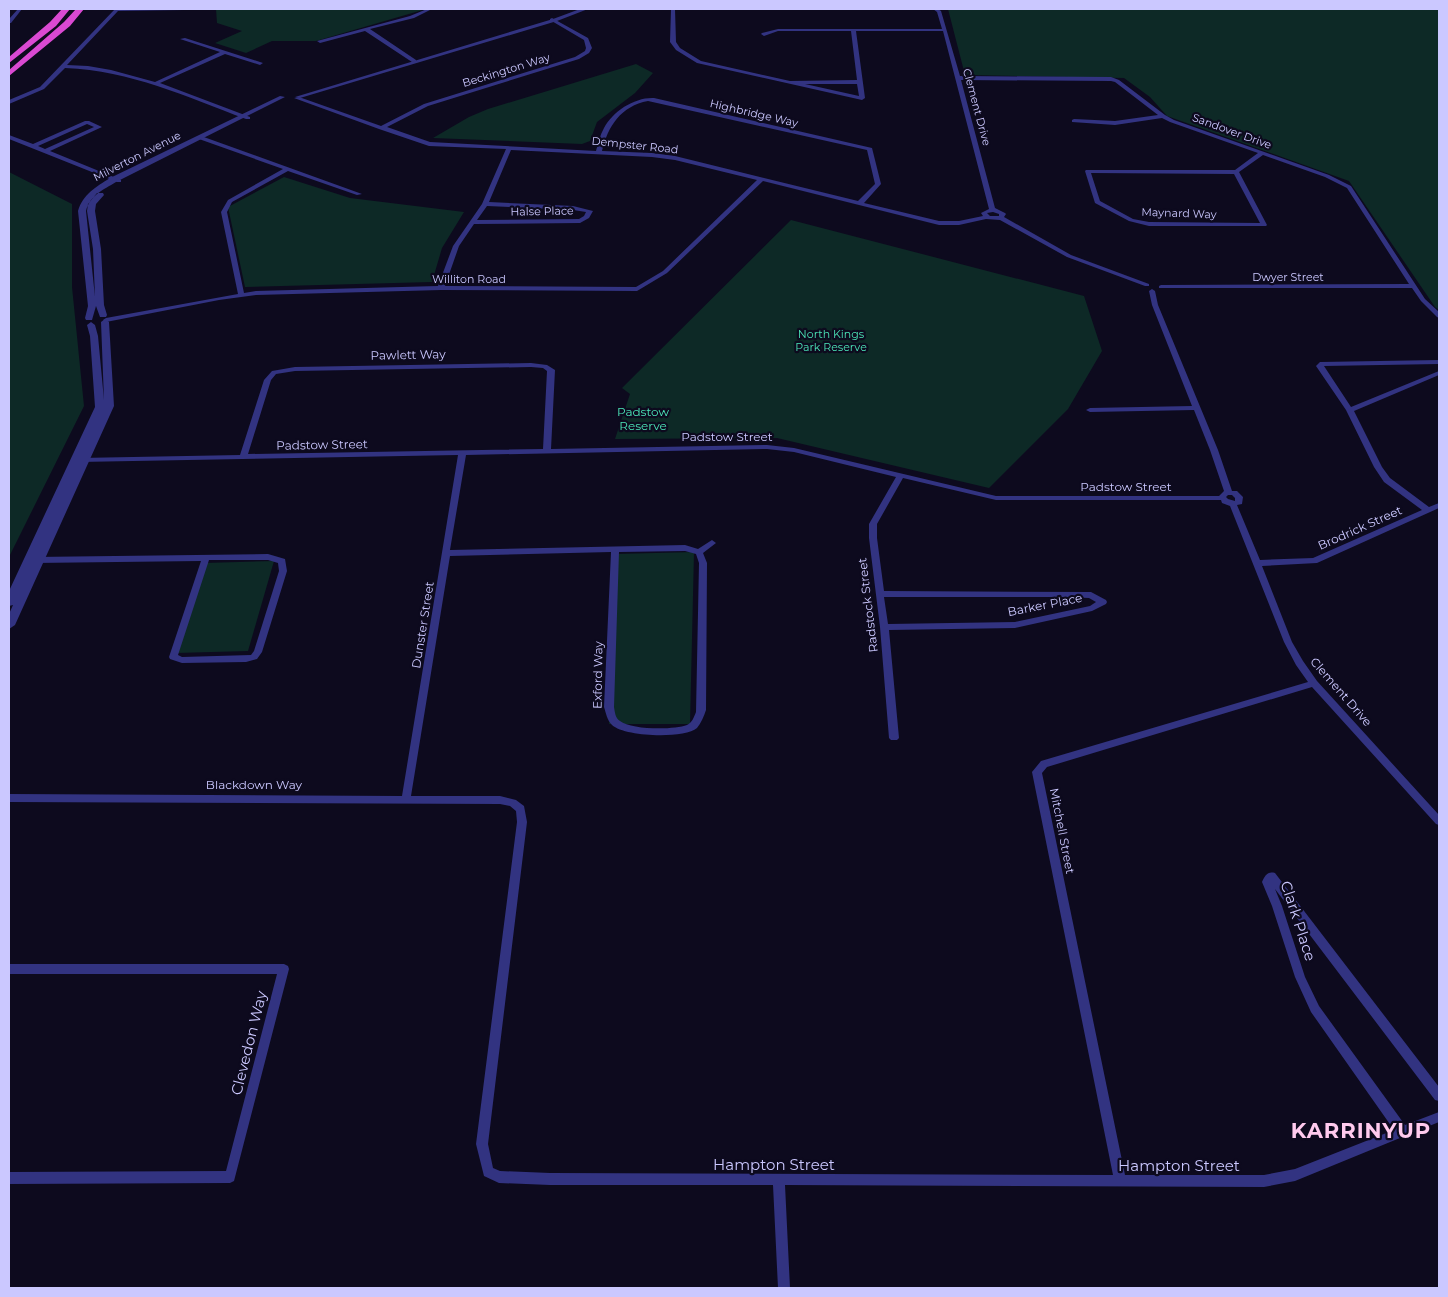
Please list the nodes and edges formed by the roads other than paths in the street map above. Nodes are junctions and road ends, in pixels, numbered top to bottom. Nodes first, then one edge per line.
1 (20, 9) edge
2 (66, 9) edge
3 (80, 9) edge
4 (184, 9) edge
5 (430, 9) edge
6 (578, 9) edge
7 (585, 9) edge
8 (673, 9) edge
9 (938, 9) edge
10 (117, 10) edge
11 (554, 19) junction
12 (9, 22) edge
13 (366, 29) junction
14 (853, 30) junction
15 (945, 30) junction
16 (764, 34) dead end
17 (182, 39) dead end
18 (320, 41) dead end
19 (224, 52) junction
20 (412, 60) junction
21 (9, 61) edge
22 (260, 63) dead end
23 (64, 66) junction
24 (9, 74) edge
25 (958, 78) junction
26 (860, 82) junction
27 (790, 83) junction
28 (154, 84) junction
29 (291, 98) junction
30 (9, 102) edge
31 (1162, 116) junction
32 (245, 118) junction
33 (1074, 121) dead end
34 (381, 128) junction
35 (9, 137) edge
36 (203, 139) junction
37 (34, 146) junction
38 (509, 148) junction
39 (598, 150) junction
40 (44, 152) junction
41 (1262, 152) junction
42 (286, 170) junction
43 (1236, 172) junction
44 (762, 179) junction
45 (116, 180) junction
46 (359, 194) dead end
47 (860, 203) junction
48 (485, 204) junction
49 (992, 210) junction
50 (986, 217) junction
51 (1001, 218) junction
52 (473, 222) junction
53 (1415, 286) junction
54 (1161, 287) joint
55 (441, 288) junction
56 (1150, 288) junction
57 (241, 294) junction
58 (1439, 316) edge
59 (105, 318) junction
60 (90, 321) junction
61 (1439, 362) edge
62 (1439, 373) edge
63 (1196, 408) junction
64 (1090, 410) dead end
65 (1350, 410) junction
66 (547, 451) junction
67 (462, 454) junction
68 (243, 457) junction
69 (81, 460) junction
70 (900, 476) junction
71 (1226, 495) junction
72 (1439, 505) edge
73 (1428, 510) junction
74 (712, 543) dead end
75 (614, 549) junction
76 (698, 552) junction
77 (447, 553) junction
78 (206, 558) junction
79 (28, 560) junction
80 (40, 560) junction
81 (1258, 563) junction
82 (880, 594) junction
83 (9, 602) edge
84 (9, 624) edge
85 (884, 627) junction
86 (1314, 683) junction
87 (894, 738) dead end
88 (9, 798) edge
89 (406, 799) junction
90 (500, 800) joint
91 (1439, 821) edge
92 (9, 969) edge
93 (1439, 1096) edge
94 (1439, 1117) edge
95 (1402, 1132) junction
96 (9, 1178) edge
97 (779, 1180) junction
98 (1120, 1181) junction
99 (784, 1288) edge

1 - 12 street
2 - 21 highway
3 - 24 highway
4 - 10 street
5 - 13 street
6 - 11 street, Milverton Avenue
7 - 11 street, Milverton Avenue
8 - 27 street
9 - 15 street, Clement Drive
10 - 23 street
11 - 20 street, Milverton Avenue
11 - 34 street, Beckington Way
13 - 18 street
13 - 20 street
14 - 15 street
14 - 16 street
14 - 26 street
15 - 25 street, Clement Drive
17 - 19 street
19 - 22 street
19 - 28 street
20 - 29 street, Milverton Avenue
23 - 28 street
23 - 30 street
25 - 31 street, Sandover Drive
25 - 49 street, Clement Drive
26 - 27 street
26 - 27 street
28 - 32 street
29 - 32 street, Milverton Avenue
29 - 34 street, Dempster Road
31 - 33 street
31 - 41 street, Sandover Drive
32 - 36 street, Milverton Avenue
34 - 38 street, Dempster Road
35 - 37 street
36 - 42 street
36 - 45 street, Milverton Avenue
37 - 40 street
37 - 40 street
38 - 39 street, Dempster Road
38 - 48 street
39 - 44 street, Dempster Road
39 - 47 street, Highbridge Way
40 - 45 street
41 - 43 street
41 - 53 street, Sandover Drive
42 - 46 street
42 - 57 street
43 - 43 street, Maynard Way
44 - 47 street, Dempster Road
44 - 55 street, Williton Road
45 - 59 street, Milverton Avenue
45 - 60 street, Milverton Avenue
47 - 50 street, Dempster Road
48 - 52 street
48 - 52 street, Halse Place
49 - 50 street
49 - 51 street
50 - 51 street
51 - 56 street
52 - 55 street
53 - 54 street, Dwyer Street
53 - 58 street, Sandover Drive
54 - 56 street
55 - 57 street, Williton Road
56 - 63 street
57 - 59 street, Williton Road
59 - 60 street
59 - 69 street, Milverton Avenue
60 - 69 street, Milverton Avenue
61 - 65 street
62 - 65 street
63 - 64 street
63 - 71 street
65 - 73 street
66 - 67 street, Padstow Street
66 - 68 street, Pawlett Way
66 - 70 street, Padstow Street
67 - 68 street, Padstow Street
67 - 77 street, Dunster Street
68 - 69 street, Padstow Street
69 - 79 street, Milverton Avenue
69 - 80 street, Milverton Avenue
70 - 71 street, Padstow Street
70 - 82 street, Radstock Street
71 - 81 street, Clement Drive
72 - 73 street, Brodrick Street
73 - 81 street, Brodrick Street
74 - 76 street
75 - 76 street
75 - 76 street, Exford Way
75 - 77 street
77 - 89 street, Dunster Street
78 - 78 street
78 - 80 street
79 - 80 street
79 - 83 street, Milverton Avenue
80 - 84 street, Milverton Avenue
81 - 86 street, Clement Drive
82 - 85 street, Radstock Street
82 - 85 street, Barker Place
85 - 87 street, Radstock Street
86 - 91 street, Clement Drive
86 - 98 street, Mitchell Street
88 - 89 street, Blackdown Way
89 - 90 street, Blackdown Way
90 - 97 street, Hampton Street
92 - 96 street, Clevedon Way
93 - 95 street, Clark Place
94 - 95 street, Hampton Street
95 - 98 street, Hampton Street
97 - 98 street, Hampton Street
97 - 99 street

